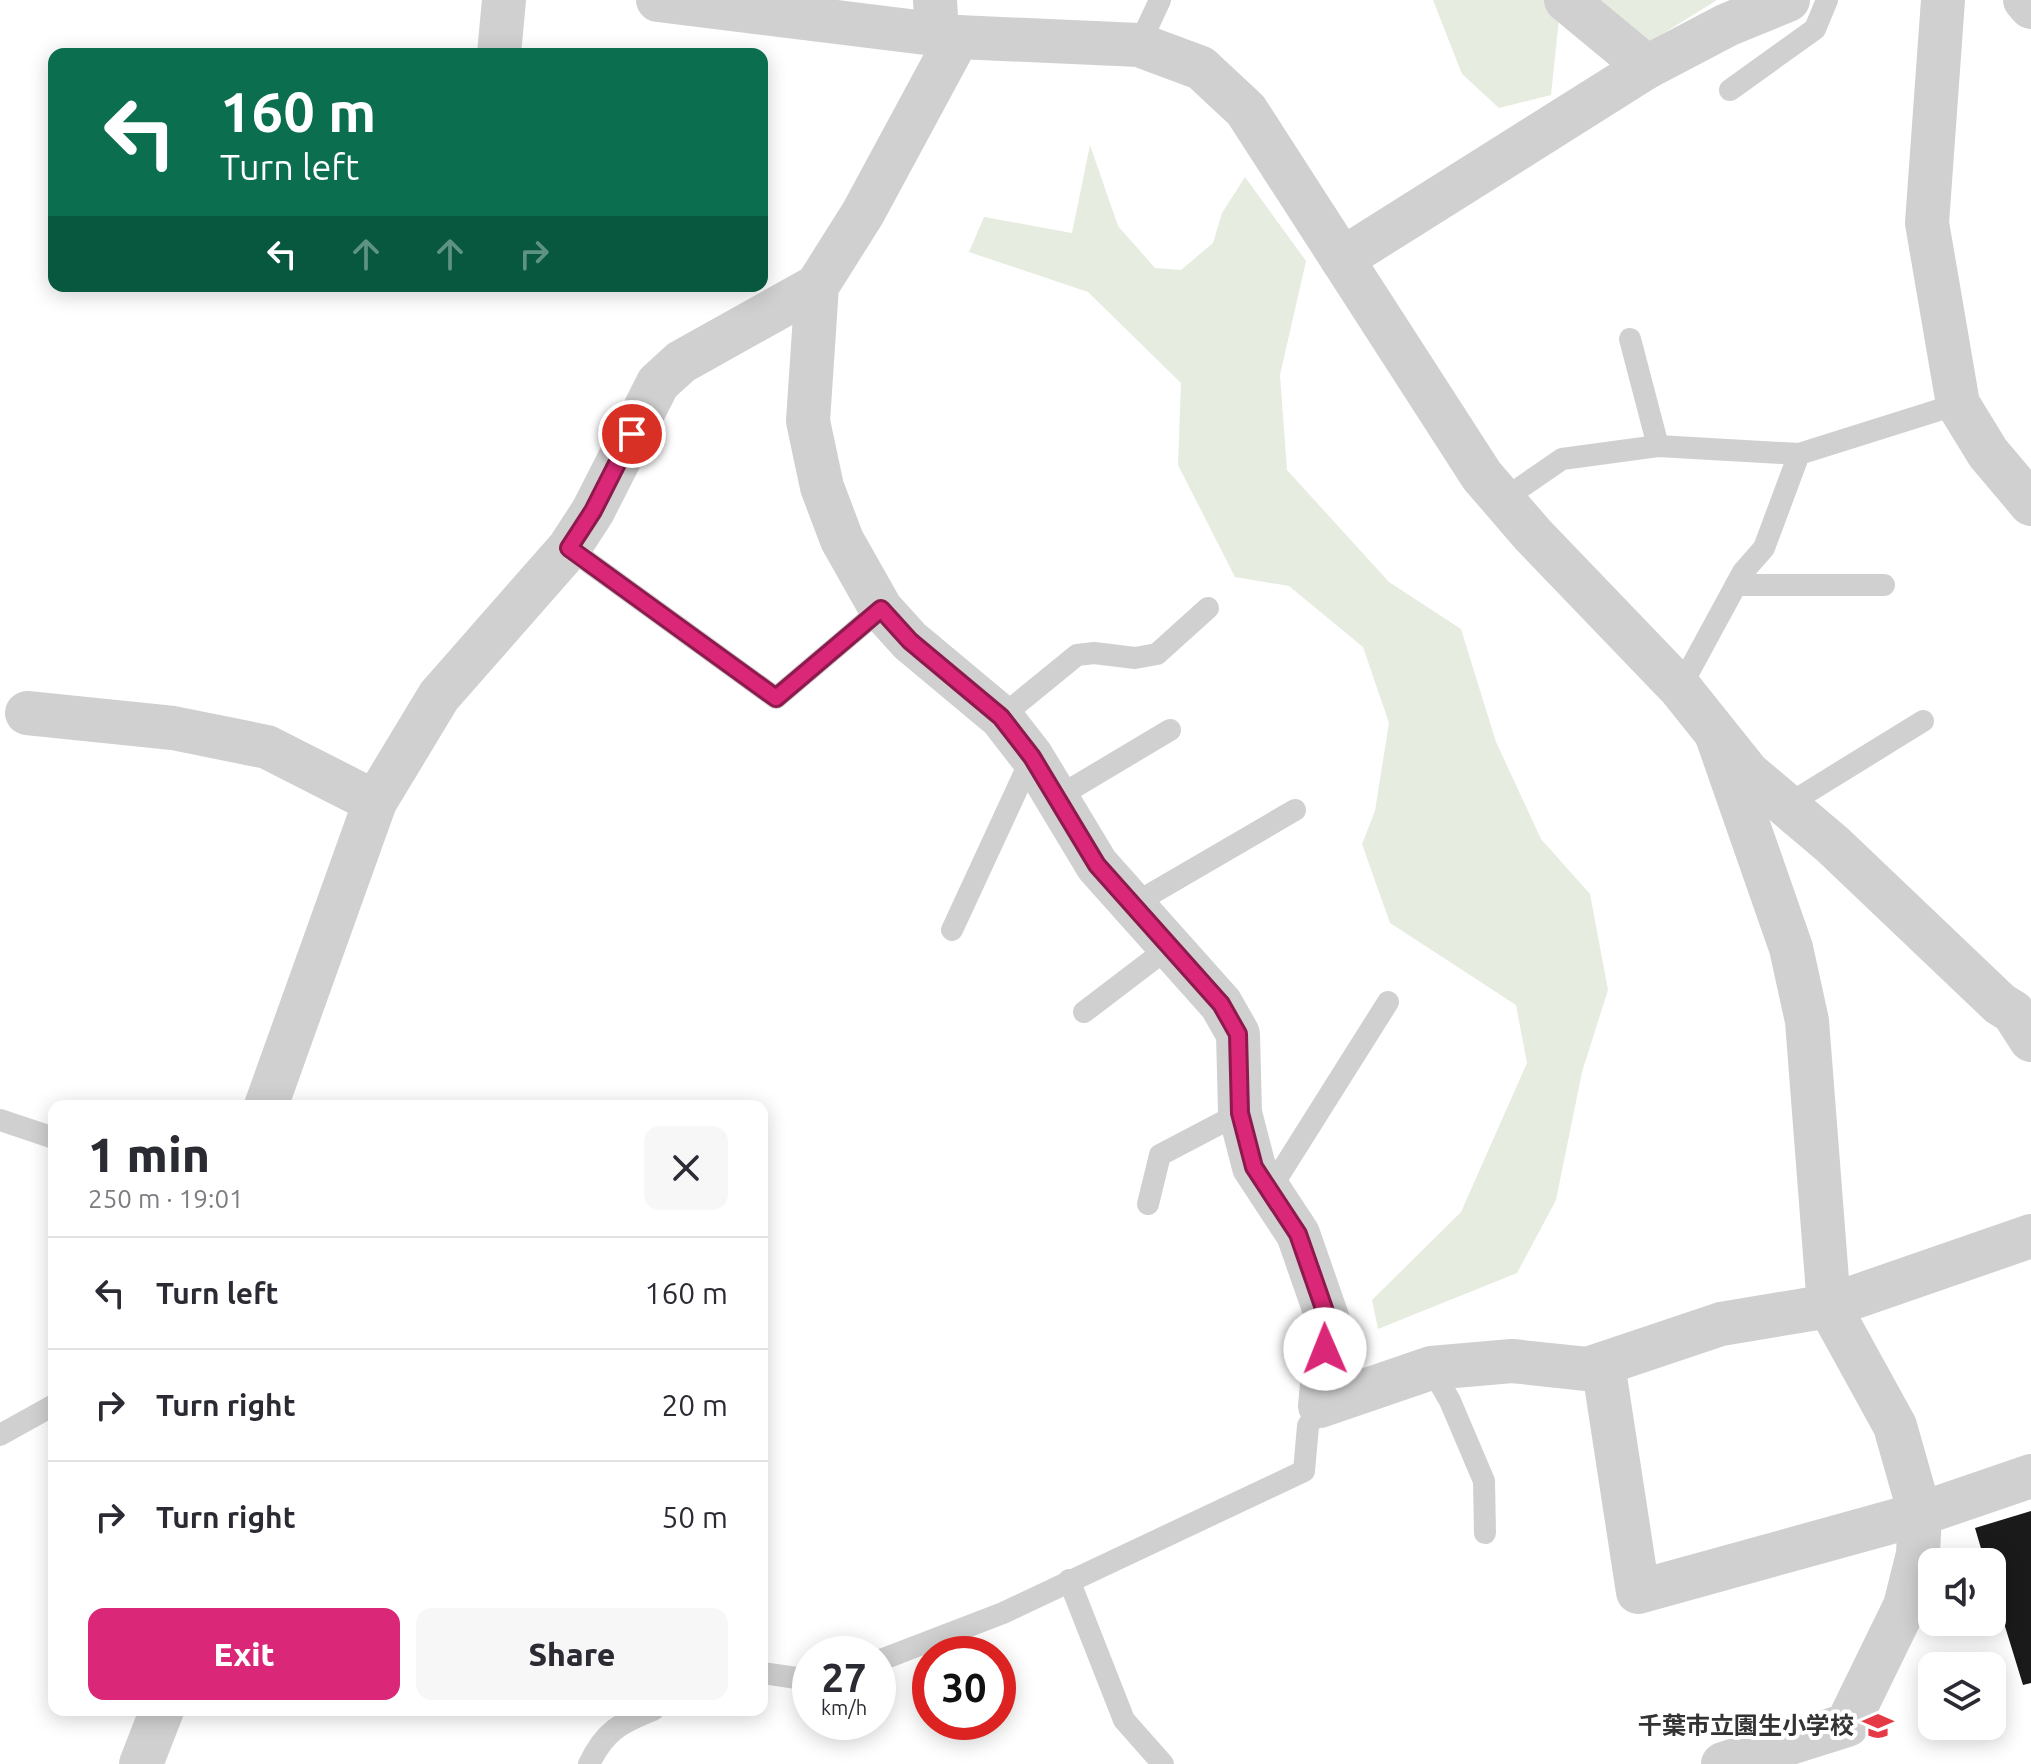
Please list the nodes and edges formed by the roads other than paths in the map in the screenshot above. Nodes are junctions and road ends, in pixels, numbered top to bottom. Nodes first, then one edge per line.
1 (504, 0) edge
2 (658, 0) edge
3 (1160, 0) edge
4 (1566, 0) edge
5 (1788, 0) edge
6 (1827, 0) edge
7 (1943, 0) edge
8 (2025, 0) edge
9 (767, 5) edge
10 (2031, 7) edge
11 (1735, 13) edge
12 (943, 24) edge
13 (1139, 45) junction
14 (500, 48) edge
15 (1647, 67) junction
16 (1730, 90) dead end
17 (1342, 259) junction
18 (817, 286) junction
19 (1630, 339) dead end
20 (1958, 404) junction
21 (1658, 446) junction
22 (1799, 454) junction
23 (1504, 499) junction
24 (2031, 504) edge
25 (569, 548) junction
26 (1736, 585) junction
27 (1884, 585) dead end
28 (1208, 608) dead end
29 (881, 609) junction
30 (1680, 688) junction
31 (27, 713) dead end
32 (1001, 717) junction
33 (1923, 721) dead end
34 (1170, 730) dead end
35 (1717, 736) junction
36 (1032, 757) junction
37 (1056, 798) junction
38 (375, 802) junction
39 (1787, 805) junction
40 (1295, 810) dead end
41 (1132, 905) junction
42 (952, 930) dead end
43 (1168, 948) junction
44 (1388, 1002) dead end
45 (1084, 1012) dead end
46 (2025, 1017) edge
47 (268, 1100) edge
48 (1240, 1113) junction
49 (0, 1120) edge
50 (48, 1136) edge
51 (1269, 1191) junction
52 (1148, 1204) dead end
53 (2031, 1236) edge
54 (1829, 1306) junction
55 (1603, 1364) junction
56 (1431, 1368) junction
57 (1320, 1406) junction
58 (48, 1408) edge
59 (0, 1435) edge
60 (2031, 1476) edge
61 (1920, 1514) junction
62 (1485, 1533) dead end
63 (1069, 1580) junction
64 (896, 1654) edge
65 (768, 1674) edge
66 (792, 1677) edge
67 (160, 1716) edge
68 (638, 1716) edge
69 (141, 1764) edge
70 (589, 1764) edge
71 (1163, 1764) edge
72 (1723, 1764) edge

1 - 14 street
2 - 9 street
3 - 13 lane
4 - 15 street
5 - 11 street
6 - 16 lane
7 - 20 street
8 - 10 street
9 - 12 street
11 - 15 street
12 - 13 street
12 - 18 street
13 - 17 street
15 - 17 street
17 - 23 street
18 - 25 street
18 - 29 street
19 - 21 lane
20 - 22 lane
20 - 24 street
21 - 22 lane
21 - 23 lane
22 - 26 lane
23 - 30 street
25 - 29 lane
25 - 38 street
26 - 27 lane
26 - 30 lane
28 - 32 lane
29 - 32 street
30 - 35 street
31 - 38 street
32 - 36 street
33 - 39 lane
34 - 37 lane
35 - 39 street
35 - 54 street
36 - 37 street
36 - 42 lane
37 - 41 street
38 - 47 street
39 - 46 street
40 - 41 lane
41 - 43 street
43 - 45 lane
43 - 48 street
44 - 51 lane
48 - 51 street
48 - 52 lane
49 - 50 lane
51 - 57 street
53 - 54 street
54 - 55 street
54 - 61 street
55 - 56 street
55 - 61 street
56 - 57 street
56 - 62 lane
57 - 63 lane
58 - 59 lane
60 - 61 street
61 - 72 street
63 - 64 lane
63 - 71 lane
65 - 66 lane
67 - 69 street
68 - 70 lane

